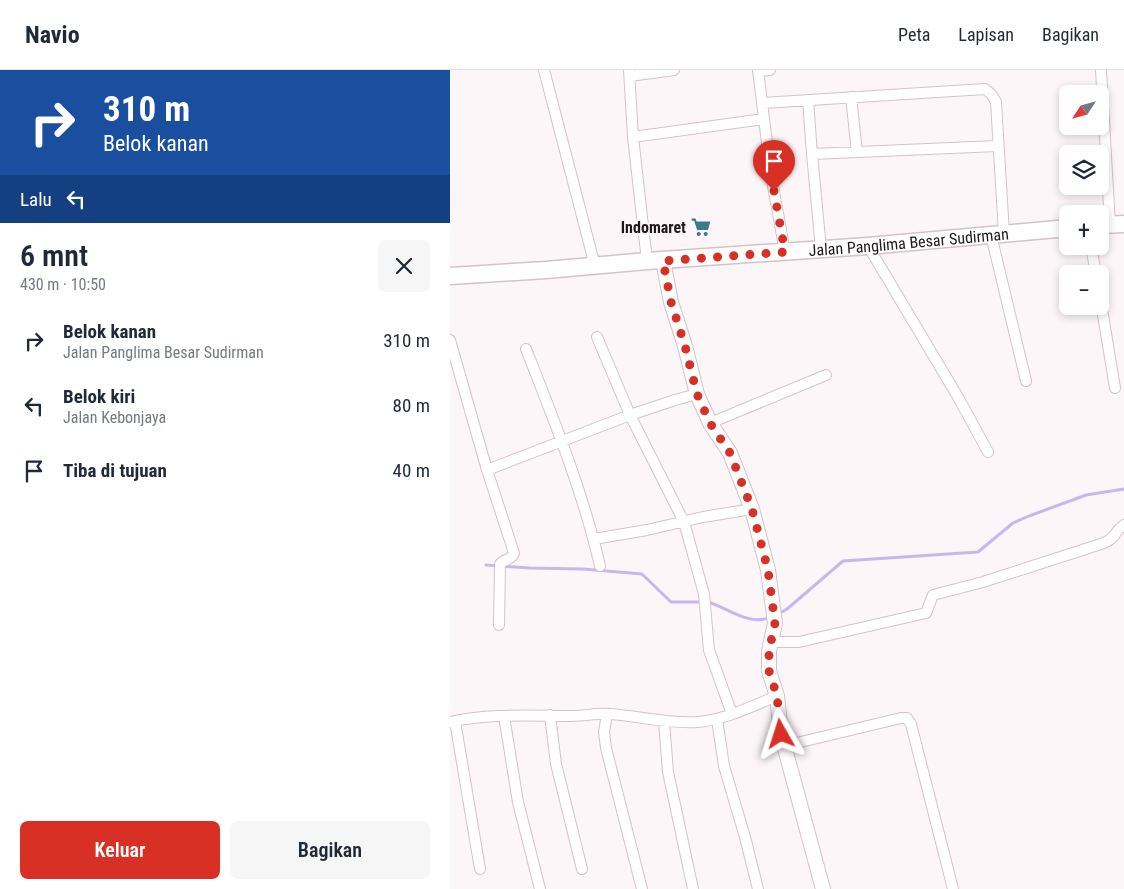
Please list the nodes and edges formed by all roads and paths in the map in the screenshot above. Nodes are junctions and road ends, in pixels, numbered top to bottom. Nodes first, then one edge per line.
1 (544, 70) edge
2 (674, 70) edge
3 (758, 70) edge
4 (770, 70) edge
5 (1101, 70) edge
6 (630, 73) edge
7 (851, 97) junction
8 (808, 100) junction
9 (763, 103) junction
10 (764, 120) junction
11 (633, 137) junction
12 (997, 146) junction
13 (857, 152) junction
14 (812, 154) junction
15 (1111, 225) edge
16 (1059, 229) edge
17 (997, 234) junction
18 (868, 246) junction
19 (821, 249) junction
20 (785, 252) junction
21 (646, 261) junction
22 (663, 261) junction
23 (595, 266) junction
24 (450, 276) edge
25 (1103, 315) edge
26 (596, 337) dead end
27 (450, 340) edge
28 (526, 349) dead end
29 (826, 374) dead end
30 (1026, 381) dead end
31 (1115, 388) dead end
32 (697, 394) junction
33 (630, 415) junction
34 (710, 423) junction
35 (562, 441) junction
36 (988, 452) dead end
37 (487, 470) junction
38 (752, 509) junction
39 (684, 522) junction
40 (1124, 525) edge
41 (594, 539) junction
42 (600, 566) dead end
43 (499, 625) dead end
44 (771, 642) junction
45 (777, 696) junction
46 (607, 714) junction
47 (732, 714) junction
48 (550, 715) junction
49 (504, 716) junction
50 (716, 719) junction
51 (453, 721) edge
52 (664, 721) junction
53 (784, 746) junction
54 (480, 869) dead end
55 (582, 869) dead end
56 (540, 889) edge
57 (642, 889) edge
58 (693, 889) edge
59 (758, 889) edge
60 (823, 889) edge
61 (953, 889) edge

1 - 23 street
2 - 6 street
3 - 4 street
3 - 9 street
5 - 15 street
6 - 11 street
7 - 8 street
7 - 12 street
7 - 13 street
8 - 9 street
8 - 14 street
9 - 10 street
10 - 11 street
10 - 20 street
11 - 21 street
12 - 13 street
12 - 17 street
13 - 14 street
14 - 19 street
16 - 17 main road, Jalan Panglima Besar Sudirman
17 - 18 main road, Jalan Panglima Besar Sudirman
17 - 30 street
18 - 19 main road, Jalan Panglima Besar Sudirman
18 - 36 street
19 - 20 main road, Jalan Panglima Besar Sudirman
20 - 22 main road, Jalan Panglima Besar Sudirman
21 - 22 main road, Jalan Panglima Besar Sudirman
21 - 23 main road, Jalan Panglima Besar Sudirman
22 - 32 main road
23 - 24 main road, Jalan Panglima Besar Sudirman
25 - 31 street
26 - 33 street
27 - 37 street
28 - 35 street
29 - 34 street
32 - 33 street
32 - 34 main road
33 - 35 street
33 - 39 street
34 - 38 main road
35 - 37 street
35 - 41 street
37 - 43 street
38 - 39 street
38 - 44 main road
39 - 41 street
39 - 47 street
40 - 44 street
41 - 42 street
44 - 45 main road
45 - 47 street
45 - 53 main road
46 - 48 street
46 - 52 street
46 - 57 street
47 - 50 street
48 - 49 street
48 - 55 street
49 - 51 street
49 - 56 street
50 - 52 street
50 - 59 street
51 - 54 street
52 - 58 street
53 - 60 main road
53 - 61 street

